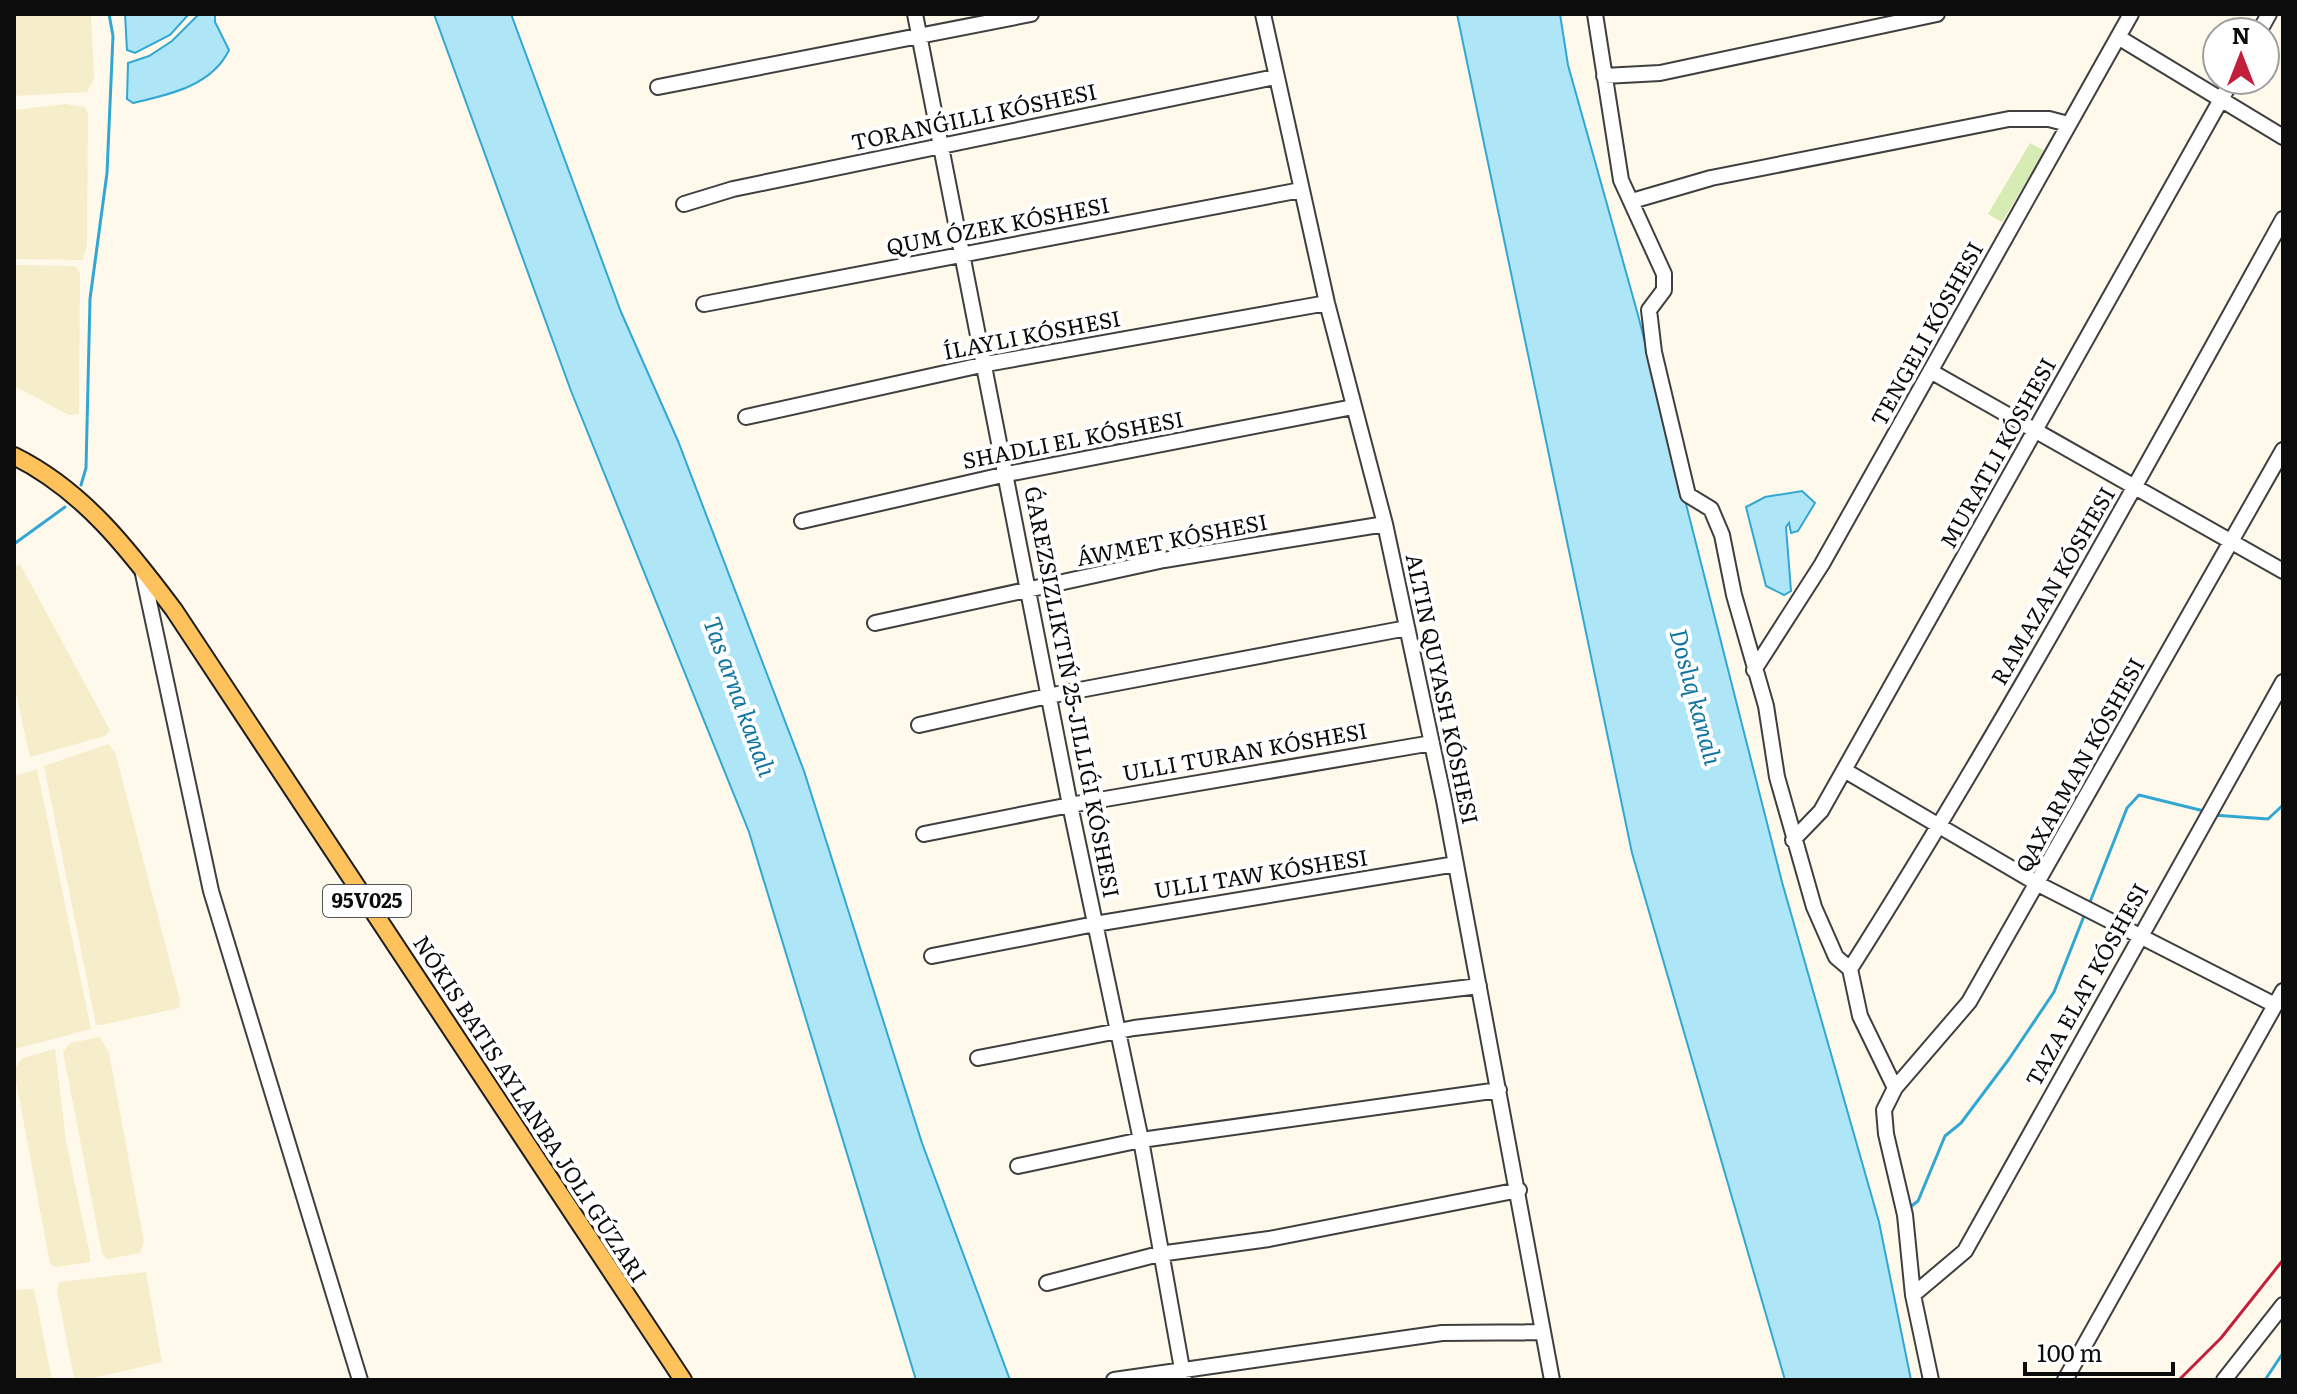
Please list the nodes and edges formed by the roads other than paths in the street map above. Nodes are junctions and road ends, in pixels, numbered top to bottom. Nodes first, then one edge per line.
1 (915, 14) edge
2 (1031, 14) edge
3 (1263, 14) edge
4 (1595, 14) edge
5 (1937, 14) edge
6 (2131, 14) edge
7 (918, 35) junction
8 (2118, 37) junction
9 (1604, 76) junction
10 (1275, 77) junction
11 (658, 87) dead end
12 (2223, 96) edge
13 (2221, 100) junction
14 (2068, 124) junction
15 (2283, 137) edge
16 (940, 147) junction
17 (1301, 190) junction
18 (1632, 201) junction
19 (684, 204) dead end
20 (2283, 219) edge
21 (961, 255) junction
22 (1327, 303) junction
23 (704, 304) dead end
24 (986, 364) junction
25 (1932, 372) junction
26 (1353, 407) junction
27 (746, 417) dead end
28 (2037, 431) junction
29 (2283, 450) edge
30 (14, 456) edge
31 (1007, 474) junction
32 (2134, 489) junction
33 (802, 521) dead end
34 (1385, 524) junction
35 (2230, 542) junction
36 (141, 565) junction
37 (2283, 571) edge
38 (1029, 592) junction
39 (875, 623) dead end
40 (1407, 628) junction
41 (1754, 670) junction
42 (2283, 682) edge
43 (1048, 696) junction
44 (919, 725) dead end
45 (1432, 743) junction
46 (1844, 770) junction
47 (1070, 805) junction
48 (1940, 828) junction
49 (924, 834) dead end
50 (1793, 840) junction
51 (1456, 864) junction
52 (2038, 884) junction
53 (1095, 924) junction
54 (2140, 935) junction
55 (932, 956) dead end
56 (1850, 969) junction
57 (1479, 986) junction
58 (2283, 991) edge
59 (2275, 1005) junction
60 (1119, 1030) junction
61 (978, 1058) dead end
62 (1895, 1088) junction
63 (1499, 1090) junction
64 (1141, 1140) junction
65 (1018, 1166) dead end
66 (1519, 1190) junction
67 (1159, 1254) junction
68 (1047, 1283) dead end
69 (1913, 1295) junction
70 (2283, 1305) edge
71 (1543, 1332) junction
72 (1182, 1375) edge
73 (360, 1380) edge
74 (683, 1380) edge
75 (1114, 1380) edge
76 (1552, 1380) edge
77 (1931, 1380) edge
78 (2065, 1380) edge
79 (2224, 1380) edge

1 - 7 street
2 - 7 street
3 - 10 street
4 - 9 street
5 - 9 street
6 - 8 street, TENGELI KÓSHESI
7 - 11 street
7 - 16 street
8 - 13 street
8 - 14 street, TENGELI KÓSHESI
9 - 18 street
10 - 16 street
10 - 17 street
12 - 13 street
13 - 15 street
13 - 28 street
14 - 18 street
14 - 25 street, TENGELI KÓSHESI
16 - 19 street
16 - 21 street
17 - 21 street, QUM ÓZEK KÓSHESI
17 - 22 street
18 - 41 street
20 - 32 street, RAMAZAN KÓSHESI
21 - 23 street, QUM ÓZEK KÓSHESI
21 - 24 street
22 - 24 street
22 - 26 street
24 - 27 street
24 - 31 street
25 - 28 street
25 - 41 street, TENGELI KÓSHESI
26 - 31 street
26 - 34 street
28 - 32 street
28 - 46 street
29 - 35 street, QAXARMAN KÓSHESI
30 - 36 main road, 95V025
31 - 33 street
31 - 38 street
32 - 35 street
32 - 48 street, RAMAZAN KÓSHESI
34 - 38 street, ÁWMET KÓSHESI
34 - 40 street
35 - 37 street
35 - 52 street, QAXARMAN KÓSHESI
36 - 73 street
36 - 74 main road, 95V025
38 - 39 street, ÁWMET KÓSHESI
38 - 43 street
40 - 43 street
40 - 45 street
41 - 50 street
42 - 54 street, TAZA ELAT KÓSHESI
43 - 44 street
43 - 47 street
45 - 47 street
45 - 51 street
46 - 48 street
46 - 50 street
47 - 49 street
47 - 53 street
48 - 52 street
48 - 56 street, RAMAZAN KÓSHESI
50 - 56 street
51 - 53 street
51 - 57 street
52 - 54 street
52 - 62 street, QAXARMAN KÓSHESI
53 - 55 street
53 - 60 street
54 - 59 street
54 - 69 street, TAZA ELAT KÓSHESI
56 - 62 street
57 - 60 street
57 - 63 street
58 - 59 street
59 - 78 street
60 - 61 street
60 - 64 street
62 - 69 street
63 - 64 street
63 - 66 street
64 - 65 street
64 - 67 street
66 - 67 street
66 - 71 street
67 - 68 street
67 - 72 street
69 - 77 street
70 - 79 street
71 - 72 street
71 - 76 street
72 - 75 street

